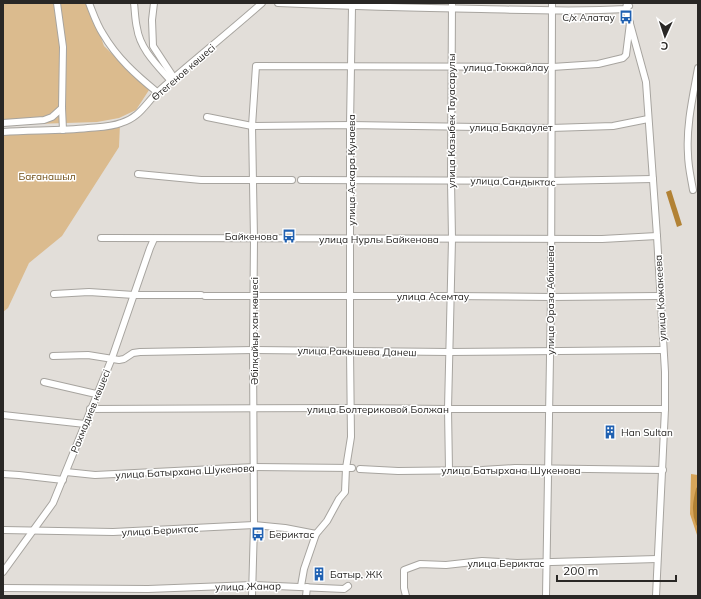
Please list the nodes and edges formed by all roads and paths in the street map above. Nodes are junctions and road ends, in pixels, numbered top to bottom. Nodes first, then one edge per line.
1 (57, 3) edge
2 (89, 3) edge
3 (134, 3) edge
4 (154, 3) edge
5 (262, 3) edge
6 (278, 3) edge
7 (552, 3) edge
8 (631, 3) edge
9 (452, 6) edge
10 (626, 6) edge
11 (352, 7) junction
12 (552, 11) junction
13 (630, 23) junction
14 (256, 66) joint
15 (351, 67) junction
16 (451, 67) junction
17 (552, 67) junction
18 (698, 68) edge
19 (172, 79) junction
20 (157, 92) junction
21 (62, 108) junction
22 (207, 117) dead end
23 (648, 119) junction
24 (3, 123) edge
25 (350, 125) junction
26 (252, 126) junction
27 (451, 127) junction
28 (551, 128) junction
29 (63, 130) junction
30 (3, 132) edge
31 (138, 174) dead end
32 (252, 179) junction
33 (653, 179) junction
34 (292, 180) dead end
35 (301, 180) dead end
36 (350, 180) junction
37 (451, 180) junction
38 (550, 181) junction
39 (693, 190) dead end
40 (657, 236) junction
41 (101, 238) dead end
42 (154, 239) junction
43 (254, 239) junction
44 (452, 239) junction
45 (550, 239) junction
46 (351, 240) junction
47 (54, 294) dead end
48 (134, 295) junction
49 (254, 296) junction
50 (350, 296) junction
51 (450, 296) junction
52 (660, 296) junction
53 (550, 297) junction
54 (253, 350) junction
55 (663, 350) junction
56 (350, 351) junction
57 (449, 352) junction
58 (550, 352) junction
59 (52, 356) dead end
60 (112, 358) junction
61 (44, 382) dead end
62 (96, 394) junction
63 (351, 408) junction
64 (90, 409) junction
65 (253, 409) junction
66 (448, 409) junction
67 (665, 409) junction
68 (549, 410) junction
69 (3, 415) edge
70 (85, 424) junction
71 (254, 467) junction
72 (349, 468) junction
73 (360, 469) dead end
74 (449, 470) junction
75 (548, 470) junction
76 (663, 470) junction
77 (66, 472) junction
78 (3, 474) edge
79 (63, 480) junction
80 (254, 525) junction
81 (3, 530) edge
82 (33, 530) junction
83 (316, 534) junction
84 (657, 559) junction
85 (547, 563) junction
86 (3, 572) edge
87 (253, 585) junction
88 (300, 586) junction
89 (348, 586) dead end
90 (308, 587) junction
91 (3, 588) edge
92 (252, 596) edge
93 (306, 596) edge
94 (406, 596) edge
95 (546, 596) edge
96 (656, 596) edge

1 - 21 street
2 - 20 street
3 - 19 street
4 - 19 street
5 - 19 street, Өтегенов көшесі
6 - 11 street
7 - 12 street, улица Ораза Абишева
8 - 10 street
9 - 11 street
9 - 12 street
9 - 16 street, улица Казыбек Тауасарулы
10 - 12 street
10 - 13 street, улица Кожакеева
11 - 15 street, улица Аскара Кунаева
12 - 17 street, улица Ораза Абишева
13 - 17 street, улица Токжайлау
13 - 23 street, улица Кожакеева
14 - 15 street, улица Токжайлау
14 - 26 street, Әбілқайыр хан көшесі
15 - 16 street, улица Токжайлау
15 - 25 street, улица Аскара Кунаева
16 - 17 street, улица Токжайлау
16 - 27 street, улица Казыбек Тауасарулы
17 - 28 street, улица Ораза Абишева
18 - 39 street
19 - 20 street, Өтегенов көшесі
20 - 29 street, Өтегенов көшесі
21 - 24 street
21 - 29 street
22 - 26 street, улица Бакдаулет
23 - 28 street, улица Бакдаулет
23 - 33 street, улица Кожакеева
25 - 26 street, улица Бакдаулет
25 - 27 street, улица Бакдаулет
25 - 36 street, улица Аскара Кунаева
26 - 32 street, Әбілқайыр хан көшесі
27 - 28 street, улица Бакдаулет
27 - 37 street, улица Казыбек Тауасарулы
28 - 38 street, улица Ораза Абишева
29 - 30 street, Өтегенов көшесі
31 - 32 street
32 - 34 street
32 - 43 street, Әбілқайыр хан көшесі
33 - 38 street, улица Сандыктас
33 - 40 street, улица Кожакеева
35 - 36 street, улица Сандыктас
36 - 37 street, улица Сандыктас
36 - 46 street, улица Аскара Кунаева
37 - 38 street, улица Сандыктас
37 - 44 street, улица Казыбек Тауасарулы
38 - 45 street, улица Ораза Абишева
40 - 45 street, улица Нурлы Байкенова
40 - 52 street, улица Кожакеева
41 - 42 street, улица Нурлы Байкенова
42 - 43 street, улица Нурлы Байкенова
42 - 48 street, Рахмадиев көшесі
43 - 46 street, улица Нурлы Байкенова
43 - 49 street, Әбілқайыр хан көшесі
44 - 45 street, улица Нурлы Байкенова
44 - 46 street, улица Нурлы Байкенова
44 - 51 street, улица Казыбек Тауасарулы
45 - 53 street, улица Ораза Абишева
46 - 50 street, улица Аскара Кунаева
47 - 48 street, улица Асемтау
48 - 49 street, улица Асемтау
48 - 60 street, Рахмадиев көшесі
49 - 50 street, улица Асемтау
49 - 54 street, Әбілқайыр хан көшесі
50 - 51 street, улица Асемтау
50 - 56 street, улица Аскара Кунаева
51 - 53 street, улица Асемтау
51 - 57 street, улица Казыбек Тауасарулы
52 - 53 street, улица Асемтау
52 - 55 street, улица Кожакеева
53 - 58 street, улица Ораза Абишева
54 - 56 street, улица Ракышева Данеш
54 - 60 street, улица Ракышева Данеш
54 - 65 street, Әбілқайыр хан көшесі
55 - 58 street, улица Ракышева Данеш
55 - 67 street, улица Кожакеева
56 - 57 street, улица Ракышева Данеш
56 - 63 street, улица Аскара Кунаева
57 - 58 street, улица Ракышева Данеш
57 - 66 street, улица Казыбек Тауасарулы
58 - 68 street, улица Ораза Абишева
59 - 60 street, улица Ракышева Данеш
60 - 62 street, Рахмадиев көшесі
61 - 62 street
62 - 64 street, Рахмадиев көшесі
63 - 65 street, улица Болтериковой Болжан
63 - 66 street, улица Болтериковой Болжан
63 - 72 street, улица Аскара Кунаева
64 - 65 street, улица Болтериковой Болжан
64 - 70 street, Рахмадиев көшесі
65 - 71 street, Әбілқайыр хан көшесі
66 - 68 street, улица Болтериковой Болжан
66 - 74 street, улица Казыбек Тауасарулы
67 - 68 street, улица Болтериковой Болжан
67 - 76 street, улица Кожакеева
68 - 75 street, улица Ораза Абишева
69 - 70 street
70 - 77 street, Рахмадиев көшесі
71 - 72 street, улица Батырхана Шукенова
71 - 77 street, улица Батырхана Шукенова
71 - 80 street, Әбілқайыр хан көшесі
72 - 83 street, улица Аскара Кунаева
73 - 74 street, улица Батырхана Шукенова
74 - 75 street, улица Батырхана Шукенова
75 - 76 street, улица Батырхана Шукенова
75 - 85 street, улица Ораза Абишева
76 - 84 street, улица Кожакеева
77 - 79 street, Рахмадиев көшесі
78 - 79 street
79 - 82 street, Рахмадиев көшесі
80 - 82 street, улица Бериктас
80 - 83 street, улица Бериктас
80 - 87 street, Әбілқайыр хан көшесі
81 - 82 street, улица Бериктас
82 - 86 street, Рахмадиев көшесі
83 - 88 street, улица Аскара Кунаева
84 - 85 street, улица Бериктас
84 - 96 street, улица Кожакеева
85 - 94 street, улица Бериктас
85 - 95 street, улица Ораза Абишева
87 - 88 street, улица Жанар
87 - 91 street, улица Жанар
87 - 92 street, Әбілқайыр хан көшесі
88 - 90 street, улица Жанар
89 - 90 street, улица Жанар
90 - 93 street

